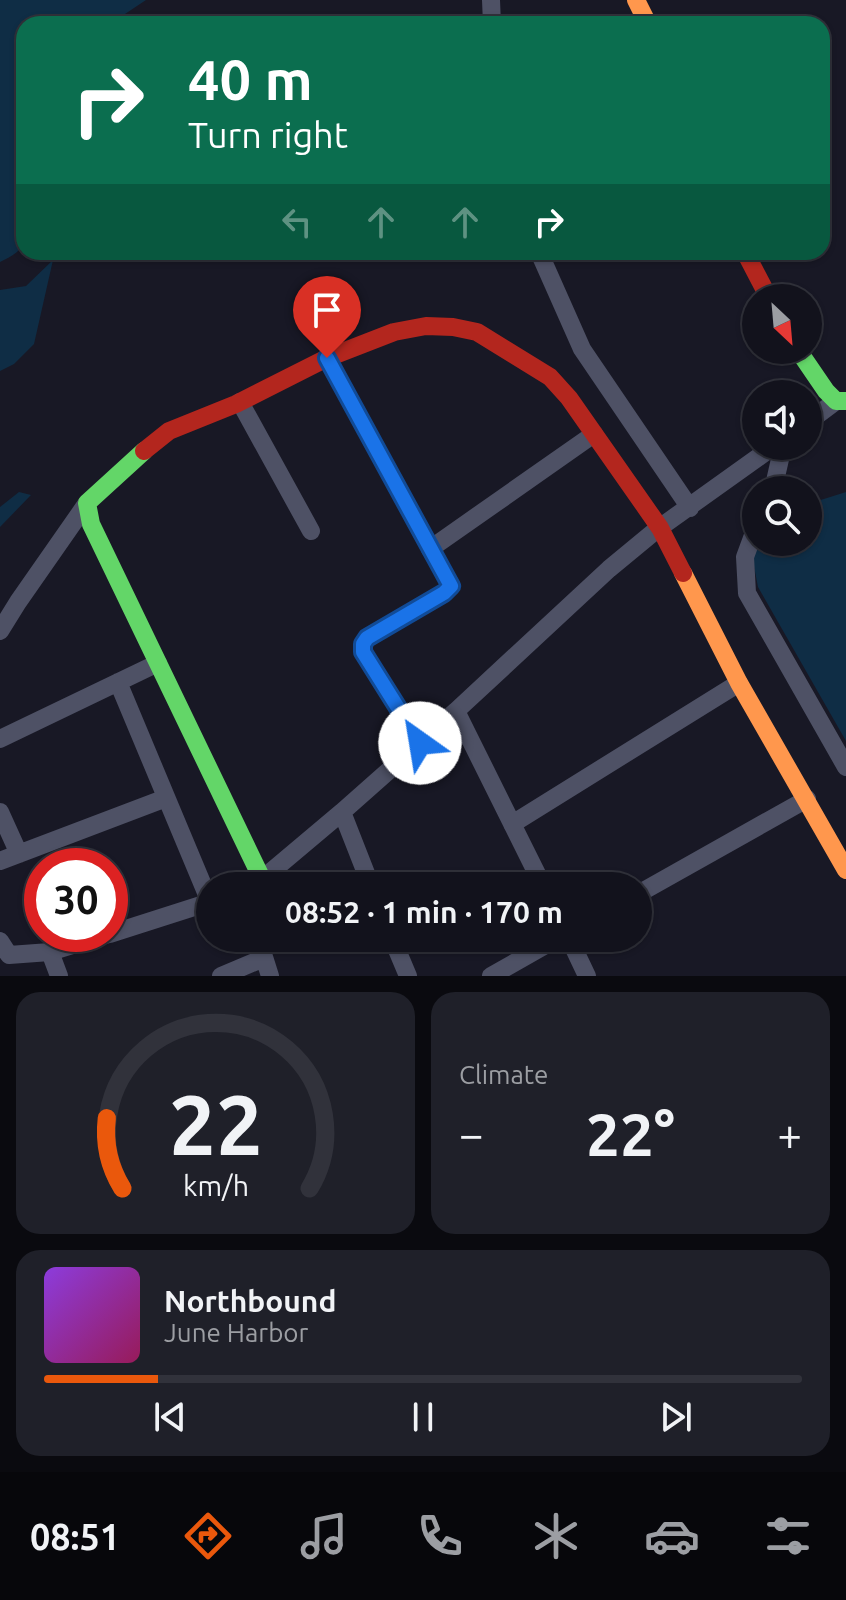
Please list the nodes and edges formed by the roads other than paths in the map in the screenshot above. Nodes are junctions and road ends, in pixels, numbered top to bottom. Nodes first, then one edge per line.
1 (543, 260) edge
2 (749, 260) edge
3 (762, 284) edge
4 (327, 358) junction
5 (808, 364) edge
6 (841, 401) edge
7 (240, 402) junction
8 (822, 413) edge
9 (594, 434) junction
10 (755, 460) edge
11 (87, 503) junction
12 (690, 508) junction
13 (660, 528) junction
14 (311, 531) dead end
15 (430, 549) junction
16 (745, 556) edge
17 (0, 631) edge
18 (158, 663) junction
19 (118, 682) junction
20 (739, 683) junction
21 (456, 711) junction
22 (0, 739) edge
23 (420, 743) junction
24 (846, 767) edge
25 (166, 798) junction
26 (807, 799) junction
27 (0, 812) edge
28 (342, 812) junction
29 (512, 824) junction
30 (19, 854) junction
31 (0, 861) edge
32 (846, 870) edge
33 (251, 872) edge
34 (267, 872) edge
35 (366, 872) edge
36 (536, 872) edge
37 (652, 886) edge
38 (128, 928) edge
39 (0, 941) edge
40 (50, 952) joint
41 (398, 952) edge
42 (533, 952) edge
43 (576, 952) edge
44 (267, 967) edge
45 (59, 976) edge
46 (221, 976) edge
47 (408, 976) edge
48 (491, 976) edge
49 (587, 976) edge

1 - 12 street
2 - 3 street
4 - 7 street
4 - 9 street
4 - 15 street
5 - 6 street
6 - 8 street
7 - 11 street
7 - 14 street
9 - 13 street
9 - 15 street
10 - 12 street
11 - 17 street
11 - 18 street
12 - 13 street
13 - 20 street
13 - 21 street
15 - 23 street
16 - 24 street
18 - 19 street
18 - 33 street
19 - 22 street
19 - 25 street
20 - 26 street
20 - 29 street
21 - 23 street
21 - 29 street
23 - 28 street
25 - 30 street
25 - 38 street
26 - 32 street
26 - 37 street
27 - 30 street
28 - 34 street
28 - 35 street
29 - 36 street
30 - 31 street
39 - 40 street
40 - 45 street
41 - 47 street
42 - 48 street
43 - 49 street
44 - 46 street

